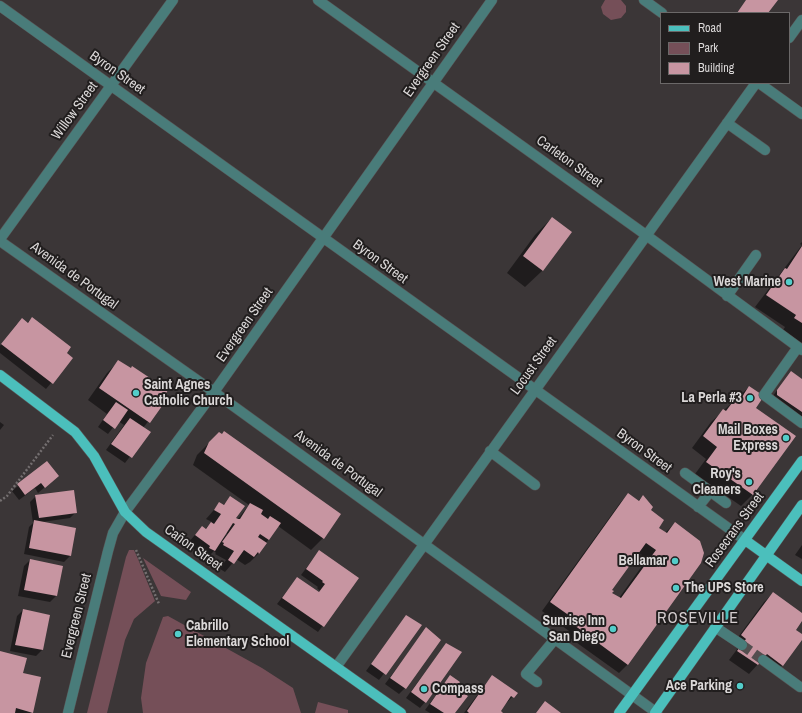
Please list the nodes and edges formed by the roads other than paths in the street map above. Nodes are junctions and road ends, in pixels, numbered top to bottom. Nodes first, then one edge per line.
1 (173, 0) edge
2 (318, 0) edge
3 (492, 0) edge
4 (644, 0) edge
5 (0, 6) edge
6 (661, 12) edge
7 (802, 20) edge
8 (790, 37) edge
9 (434, 82) junction
10 (757, 84) edge
11 (759, 84) edge
12 (110, 86) junction
13 (802, 114) edge
14 (727, 123) junction
15 (765, 150) dead end
16 (646, 235) junction
17 (323, 237) junction
18 (0, 240) edge
19 (756, 255) dead end
20 (728, 296) junction
21 (800, 348) edge
22 (0, 375) edge
23 (535, 390) junction
24 (214, 392) junction
25 (802, 423) edge
26 (490, 451) junction
27 (802, 461) edge
28 (685, 473) dead end
29 (535, 486) dead end
30 (710, 492) junction
31 (726, 503) dead end
32 (802, 505) edge
33 (698, 506) junction
34 (124, 512) junction
35 (745, 540) junction
36 (424, 543) junction
37 (765, 554) junction
38 (802, 581) edge
39 (715, 627) junction
40 (555, 639) junction
41 (742, 645) tunnel mouth
42 (763, 660) tunnel mouth
43 (336, 667) junction
44 (537, 682) dead end
45 (800, 687) dead end
46 (633, 695) junction
47 (68, 713) edge
48 (401, 713) edge
49 (619, 713) edge
50 (656, 713) edge

1 - 12 street, Willow Street
2 - 9 street, Carleton Street
3 - 9 street, Evergreen Street
4 - 6 street
5 - 12 street, Byron Street
7 - 8 street
9 - 16 street, Carleton Street
9 - 17 street, Evergreen Street
10 - 14 street, Locust Street
11 - 13 street
12 - 17 street, Byron Street
12 - 18 street, Willow Street
14 - 15 street
14 - 16 street, Locust Street
16 - 20 street, Carleton Street
16 - 23 street, Locust Street
17 - 23 street, Byron Street
17 - 24 street, Evergreen Street
18 - 24 street, Avenida de Portugal
19 - 20 street
20 - 21 street, Carleton Street
21 - 25 street
22 - 34 main road, Cañon Street
23 - 26 street, Locust Street
23 - 33 street, Byron Street
24 - 34 street, Evergreen Street
24 - 36 street, Avenida de Portugal
26 - 29 street
26 - 36 street, Locust Street
27 - 35 main road, Rosecrans Street
28 - 30 street
30 - 31 street
30 - 33 street
32 - 37 main road
33 - 35 street, Byron Street
34 - 43 main road, Cañon Street
34 - 47 street, Evergreen Street
35 - 37 main road
35 - 46 main road, Rosecrans Street
36 - 40 street, Avenida de Portugal
36 - 43 street, Locust Street
37 - 38 main road
37 - 39 main road
39 - 41 street
39 - 50 main road
40 - 44 street
40 - 46 street, Avenida de Portugal
42 - 45 street
43 - 48 main road, Cañon Street
46 - 49 main road, Rosecrans Street
46 - 50 street, Avenida de Portugal

